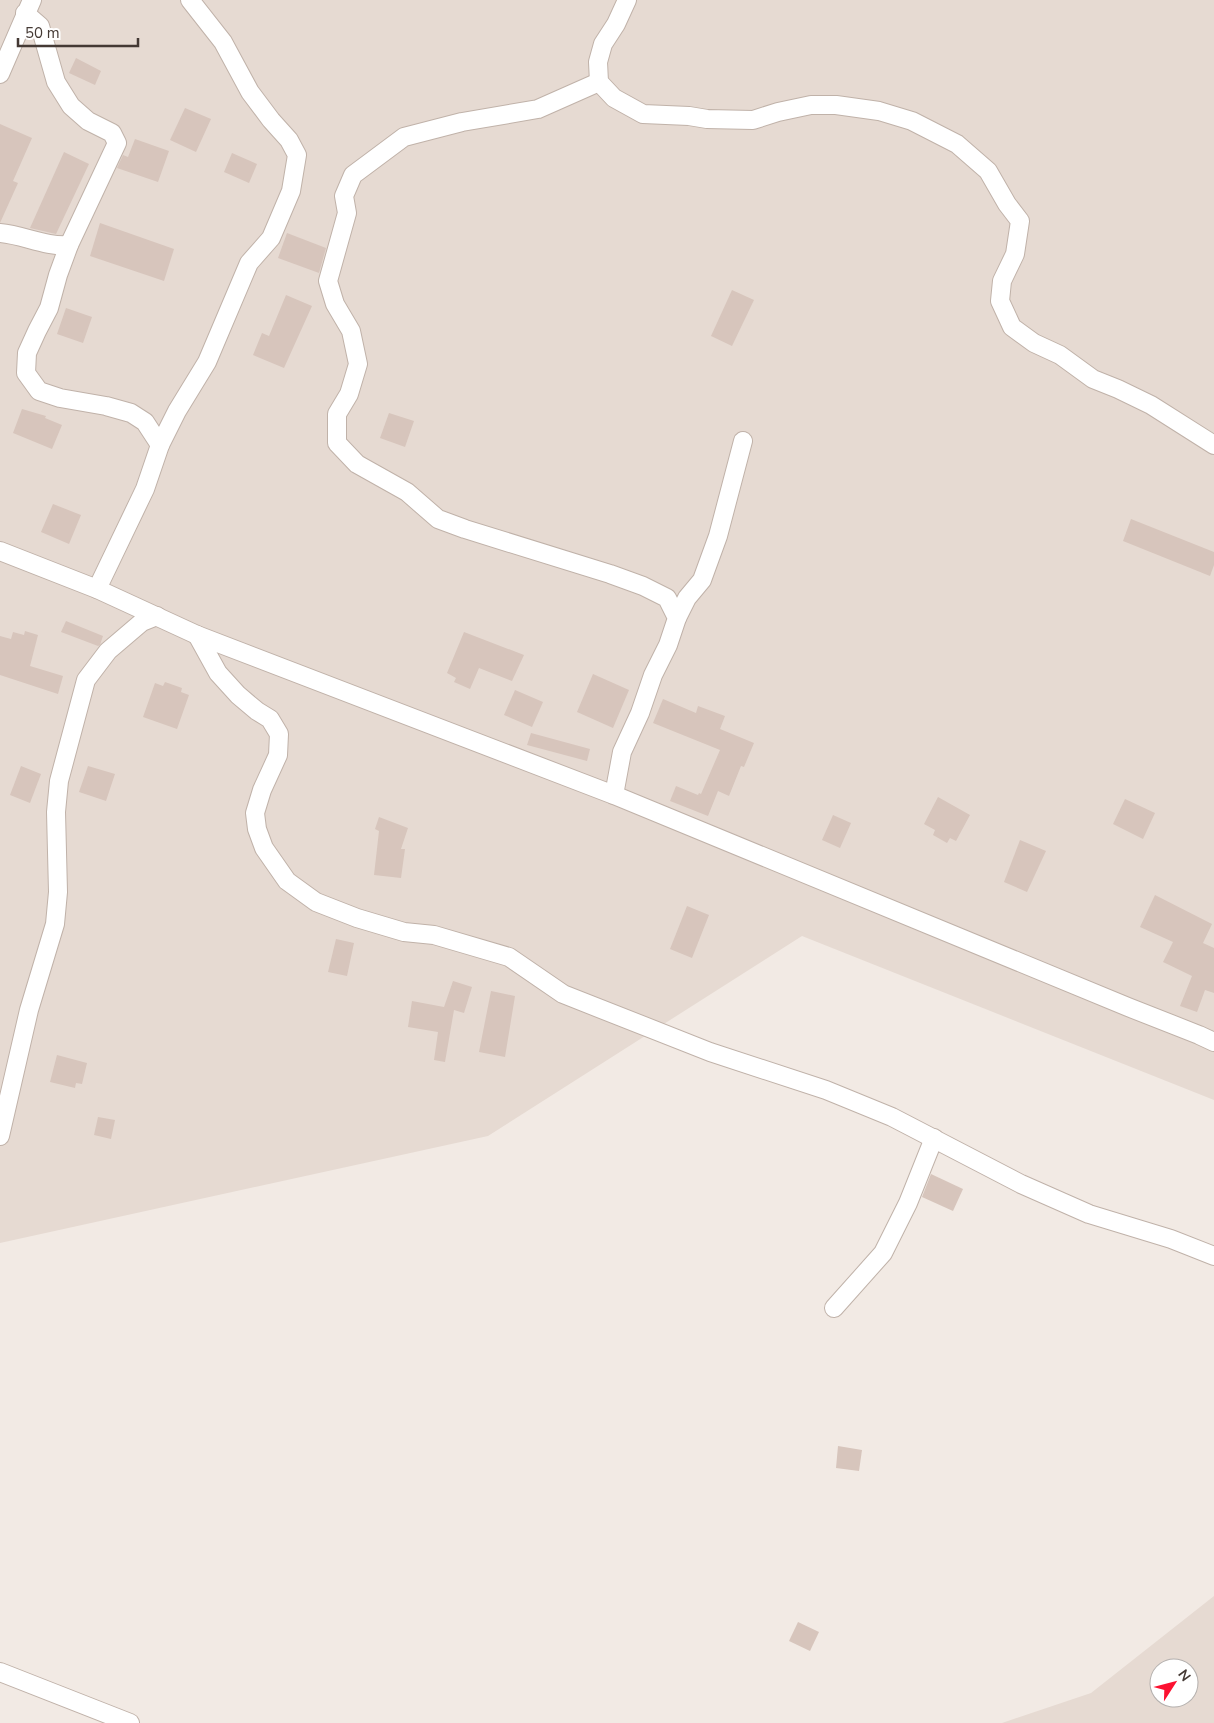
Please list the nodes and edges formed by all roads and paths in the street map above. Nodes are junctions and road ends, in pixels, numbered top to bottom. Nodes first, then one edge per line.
1 (190, 0) edge
2 (627, 0) edge
3 (29, 7) edge
4 (0, 74) edge
5 (599, 82) junction
6 (0, 233) edge
7 (69, 245) junction
8 (742, 441) dead end
9 (160, 445) junction
10 (1214, 445) edge
11 (0, 537) edge
12 (4, 552) edge
13 (97, 589) junction
14 (157, 616) junction
15 (677, 618) junction
16 (197, 635) junction
17 (614, 795) junction
18 (1214, 1042) edge
19 (3, 1107) edge
20 (0, 1136) edge
21 (934, 1138) junction
22 (1214, 1256) edge
23 (834, 1308) dead end
24 (0, 1672) edge
25 (130, 1723) edge

1 - 9 street
2 - 5 street
3 - 4 street
3 - 7 street
5 - 10 street
5 - 15 street
6 - 7 street
7 - 9 street
8 - 15 street
9 - 13 street
11 - 12 street
12 - 13 street
13 - 14 street
14 - 16 street
14 - 19 street
15 - 17 street
16 - 17 street
16 - 21 street
17 - 18 street
19 - 20 street
21 - 22 street
21 - 23 street
24 - 25 street

